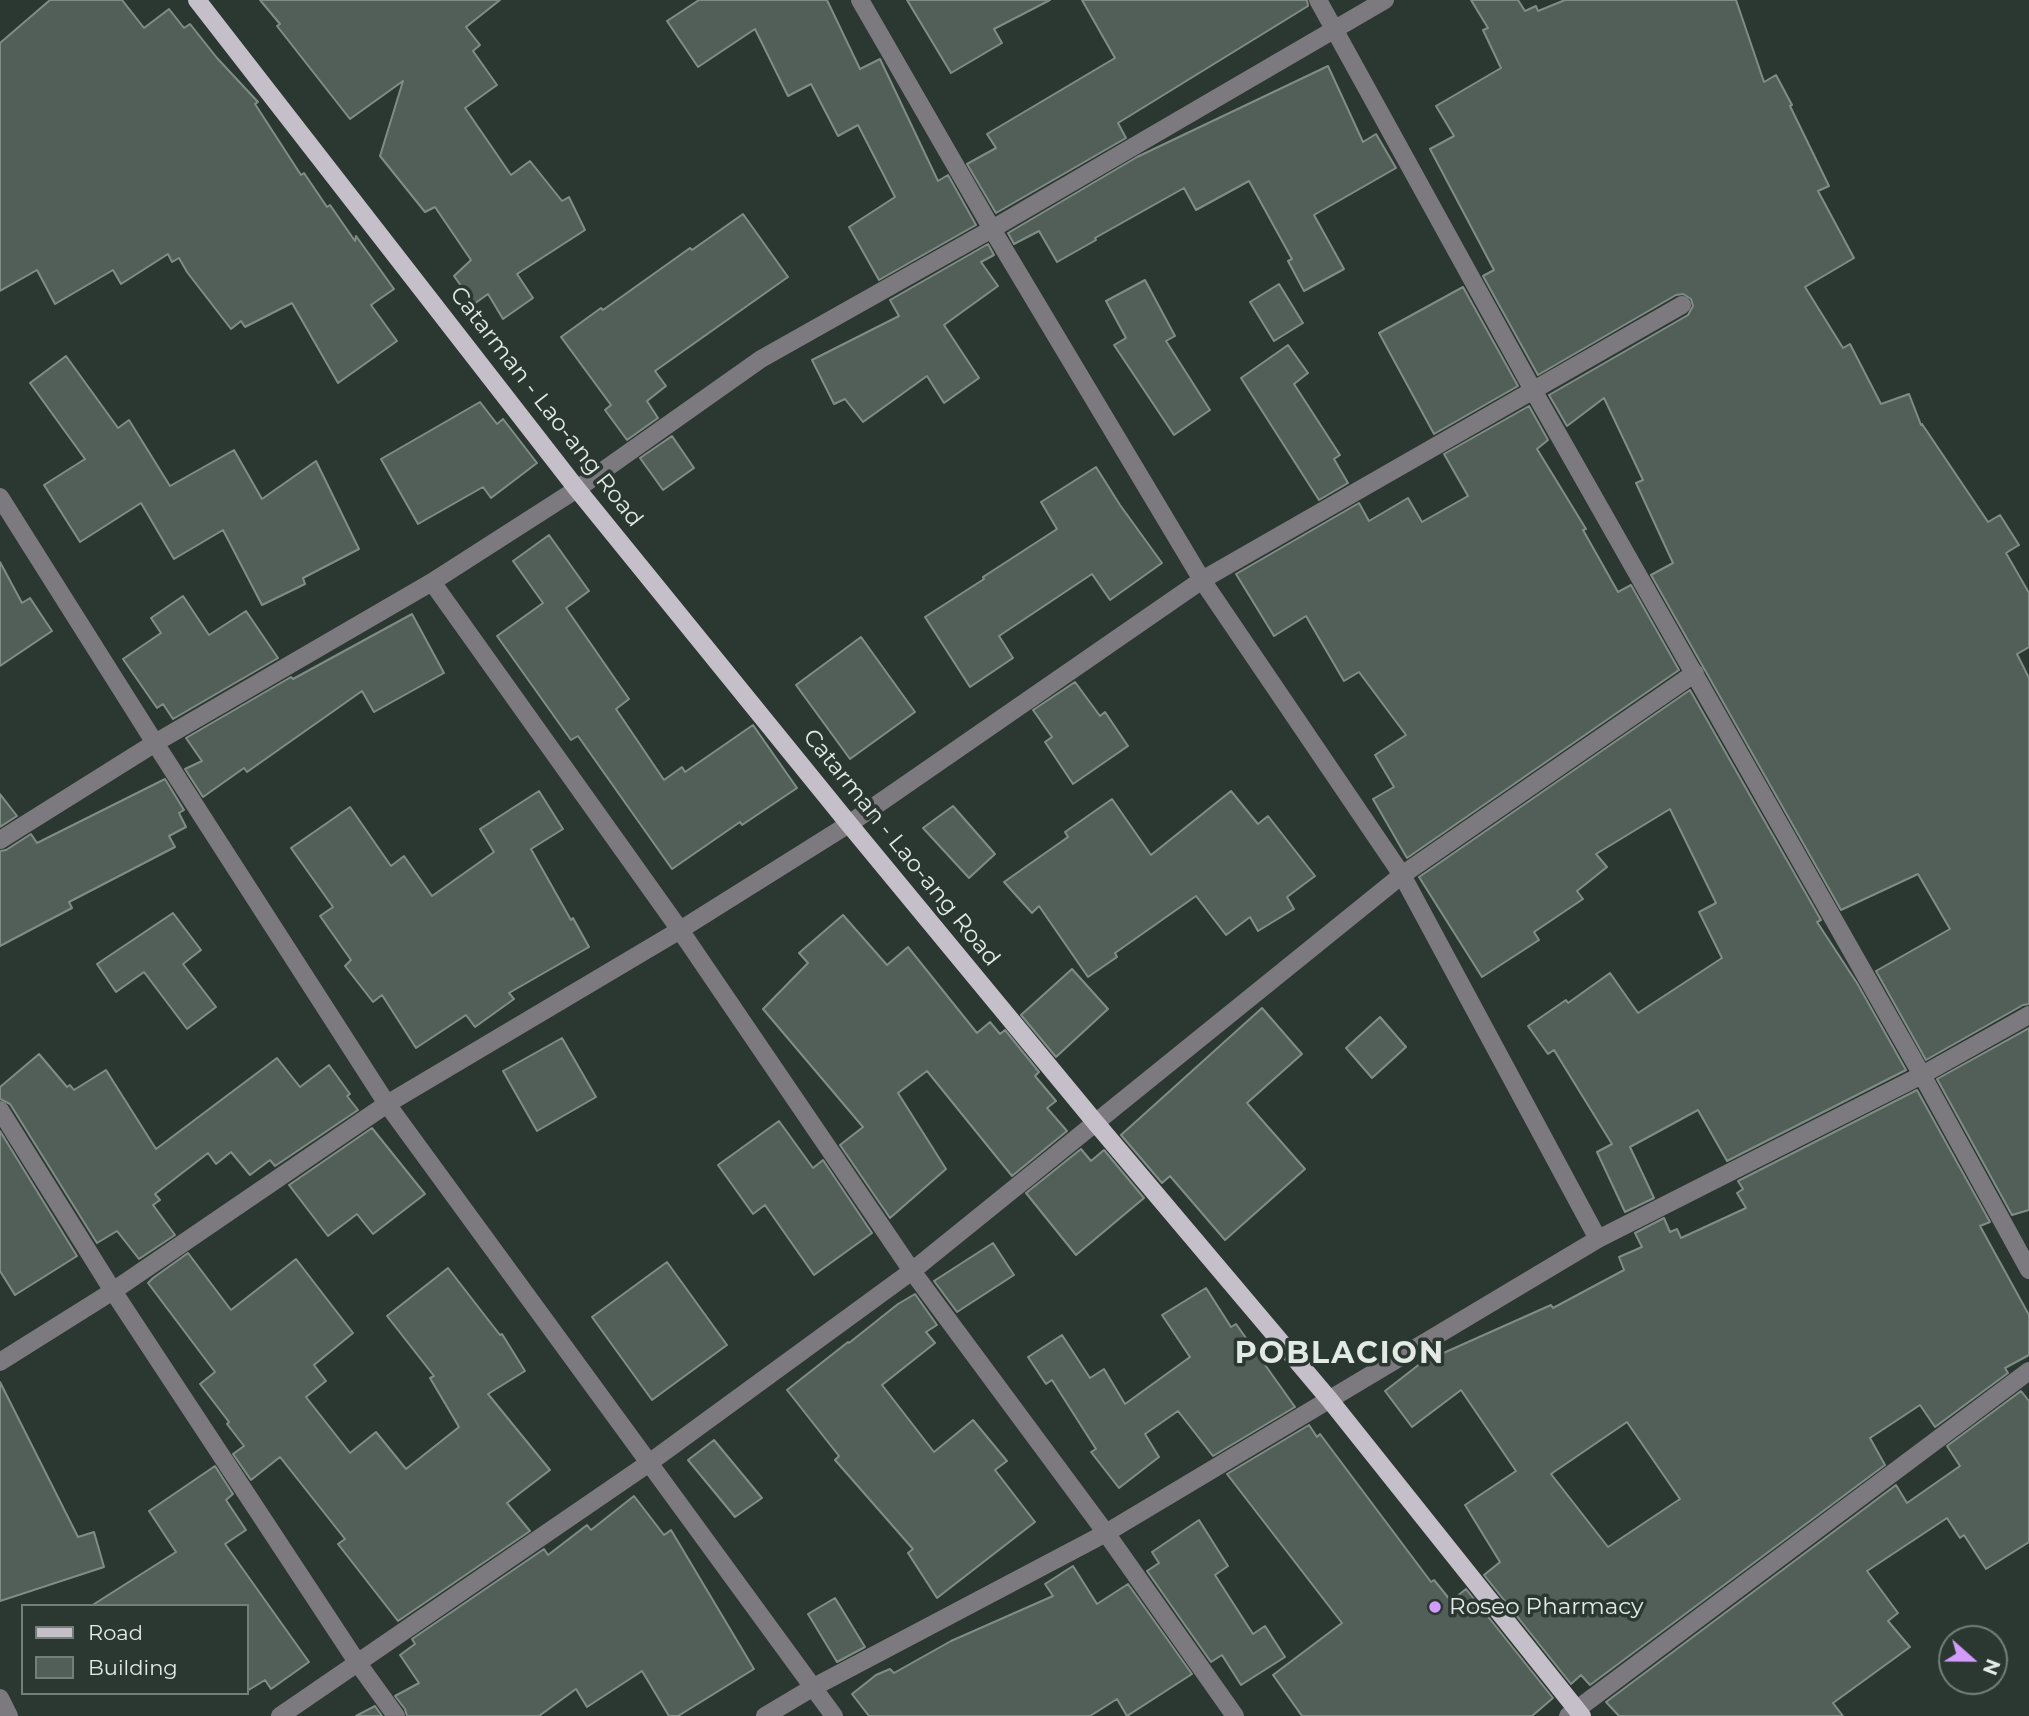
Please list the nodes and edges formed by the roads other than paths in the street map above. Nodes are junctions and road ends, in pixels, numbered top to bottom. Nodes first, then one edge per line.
1 (197, 0) edge
2 (860, 0) edge
3 (1318, 0) edge
4 (1385, 0) edge
5 (1334, 29) junction
6 (992, 229) junction
7 (1682, 305) dead end
8 (1533, 390) junction
9 (577, 489) junction
10 (0, 497) edge
11 (1202, 580) junction
12 (432, 582) junction
13 (1695, 673) junction
14 (155, 743) junction
15 (849, 824) junction
16 (0, 840) edge
17 (1402, 875) junction
18 (680, 930) junction
19 (2029, 1016) edge
20 (1922, 1075) junction
21 (387, 1104) junction
22 (0, 1110) edge
23 (1095, 1122) junction
24 (1598, 1239) junction
25 (2029, 1270) edge
26 (912, 1271) junction
27 (113, 1291) junction
28 (0, 1362) edge
29 (2029, 1371) edge
30 (1329, 1399) junction
31 (649, 1463) junction
32 (1106, 1533) junction
33 (358, 1662) junction
34 (812, 1688) junction
35 (0, 1698) edge
36 (1575, 1714) edge
37 (9, 1716) edge
38 (280, 1716) edge
39 (396, 1716) edge
40 (765, 1716) edge
41 (834, 1716) edge
42 (1235, 1716) edge

1 - 9 main road, Catarman - Lao-ang Road
2 - 6 street
3 - 5 street
4 - 5 street
5 - 6 street
5 - 8 street
6 - 9 street
6 - 11 street
7 - 8 street
8 - 11 street
8 - 13 street
9 - 12 street
9 - 15 main road, Catarman - Lao-ang Road
10 - 14 street
11 - 15 street
11 - 17 street
12 - 14 street
12 - 18 street
13 - 17 street
13 - 20 street
14 - 16 street
14 - 21 street
15 - 18 street
15 - 23 main road, Catarman - Lao-ang Road
17 - 23 street
17 - 24 street
18 - 21 street
18 - 26 street
19 - 20 street
20 - 24 street
20 - 25 street
21 - 27 street
21 - 31 street
22 - 27 street
23 - 26 street
23 - 30 main road, Catarman - Lao-ang Road
24 - 30 street
26 - 31 street
26 - 32 street
27 - 28 street
27 - 33 street
29 - 36 street
30 - 32 street
30 - 36 main road, Catarman - Lao-ang Road
31 - 33 street
31 - 34 street
32 - 34 street
32 - 42 street
33 - 38 street
33 - 39 street
34 - 40 street
34 - 41 street
35 - 37 street

